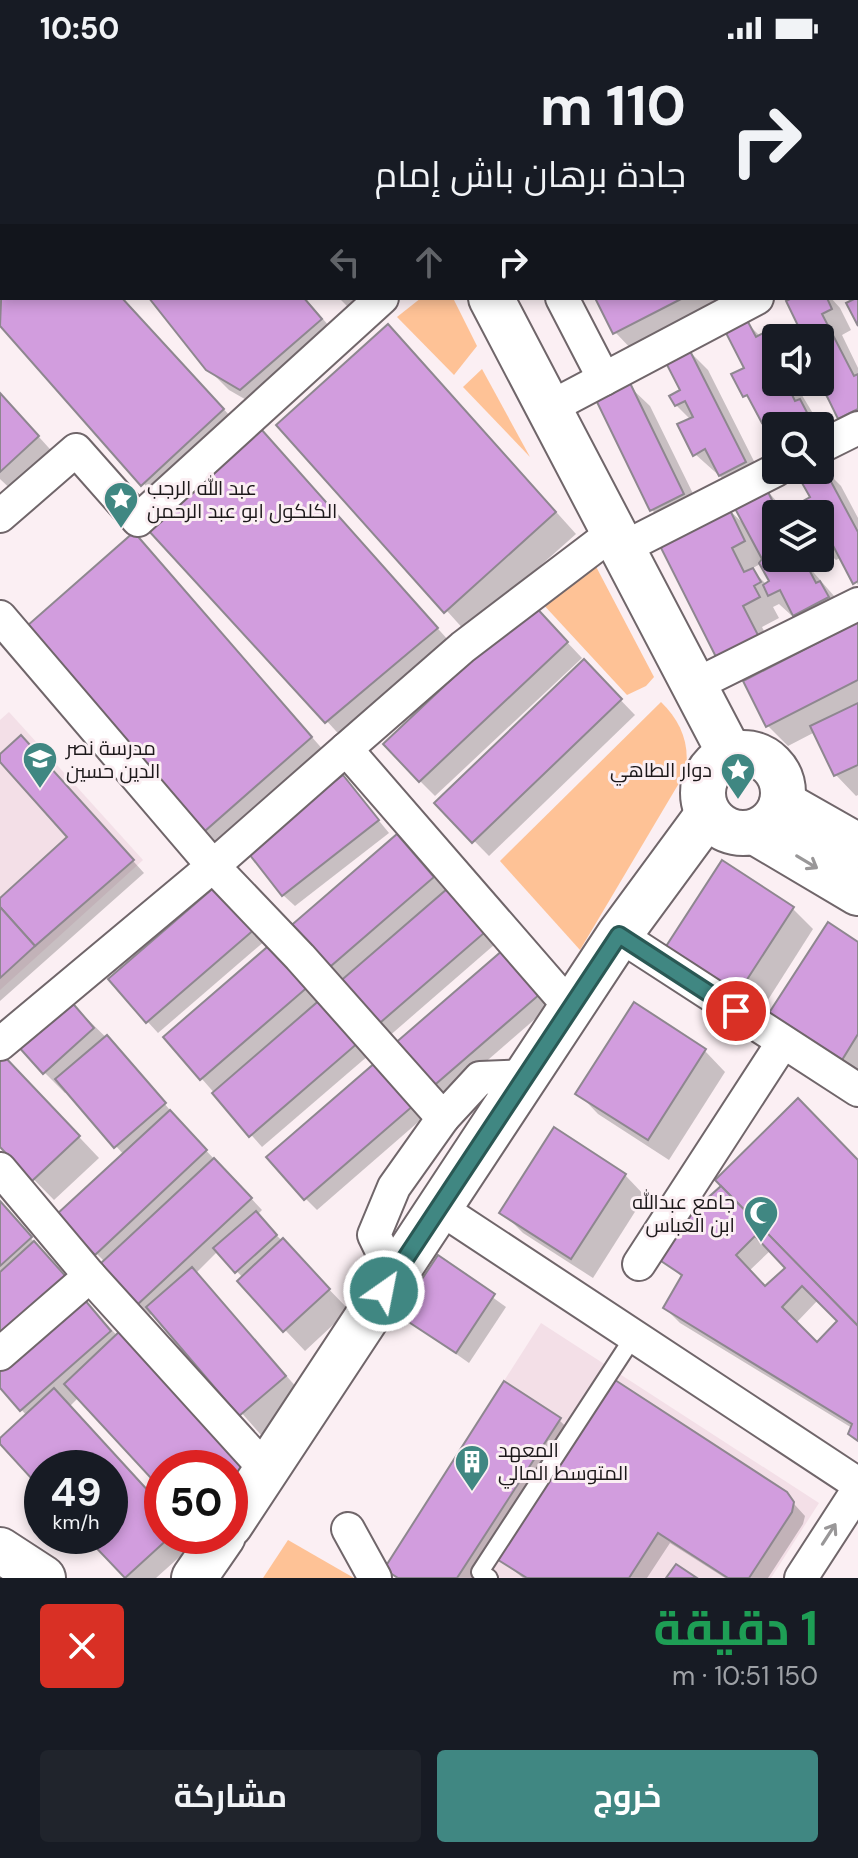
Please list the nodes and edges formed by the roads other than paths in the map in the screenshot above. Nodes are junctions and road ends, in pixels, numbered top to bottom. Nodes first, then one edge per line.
1 (380, 300) edge
2 (492, 300) edge
3 (563, 300) edge
4 (753, 300) edge
5 (604, 379) junction
6 (549, 408) junction
7 (858, 428) edge
8 (834, 440) edge
9 (762, 476) edge
10 (0, 516) edge
11 (618, 540) junction
12 (858, 604) edge
13 (0, 617) edge
14 (695, 685) junction
15 (346, 749) junction
16 (730, 754) junction
17 (708, 814) junction
18 (769, 817) junction
19 (858, 846) edge
20 (213, 866) junction
21 (858, 893) edge
22 (619, 935) junction
23 (571, 1008) junction
24 (783, 1042) junction
25 (0, 1044) edge
26 (525, 1076) junction
27 (858, 1090) edge
28 (443, 1118) junction
29 (0, 1169) edge
30 (438, 1207) junction
31 (639, 1264) dead end
32 (90, 1276) junction
33 (394, 1276) junction
34 (634, 1336) junction
35 (0, 1354) edge
36 (267, 1471) junction
37 (858, 1487) edge
38 (248, 1499) edge
39 (348, 1529) dead end
40 (0, 1550) edge
41 (211, 1554) edge
42 (43, 1578) edge
43 (194, 1578) edge
44 (375, 1578) edge
45 (489, 1578) edge
46 (801, 1578) edge

1 - 10 street
2 - 6 main road
3 - 5 street
4 - 5 street
5 - 6 street
6 - 11 main road
7 - 8 street
9 - 11 street
11 - 14 main road
11 - 15 street
12 - 14 street
13 - 20 street
14 - 16 main road
15 - 20 street
15 - 23 street
16 - 17 main road
16 - 18 main road
17 - 18 main road
17 - 22 main road
18 - 19 main road
18 -> 21 main road
20 - 25 street
20 - 28 street
22 - 23 main road
22 - 24 street
23 - 26 main road
24 - 27 street
24 - 31 street
26 - 28 street
26 - 30 main road
28 - 33 street
29 - 32 street
30 - 33 main road
30 - 34 street
32 - 35 street
32 - 36 street
33 - 36 main road
34 - 37 street
34 - 45 lane
36 - 38 main road
46 -> 37 street
39 - 44 street
40 - 42 main road
41 - 43 main road

